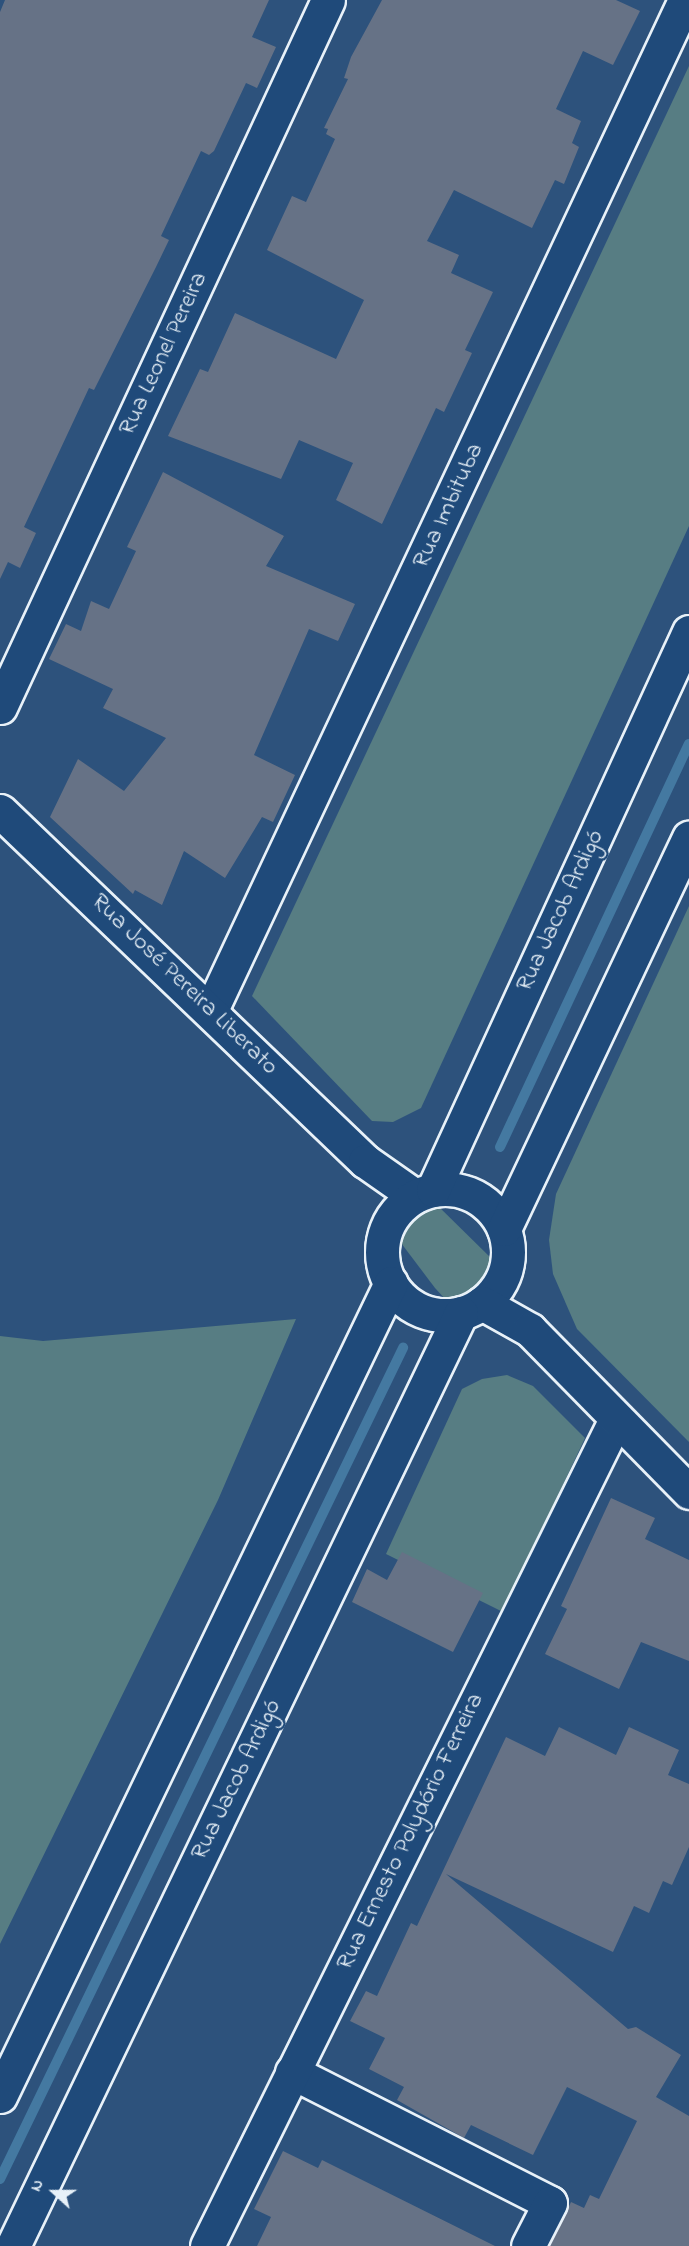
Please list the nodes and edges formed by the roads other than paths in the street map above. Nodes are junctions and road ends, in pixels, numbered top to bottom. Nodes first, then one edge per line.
1 (328, 0) edge
2 (685, 0) edge
3 (689, 632) edge
4 (0, 707) edge
5 (0, 811) edge
6 (689, 838) edge
7 (212, 1010) junction
8 (365, 1161) junction
9 (424, 1193) junction
10 (387, 1228) junction
11 (504, 1229) junction
12 (507, 1267) junction
13 (391, 1283) junction
14 (472, 1308) junction
15 (530, 1330) junction
16 (616, 1419) junction
17 (689, 1492) edge
18 (292, 2072) junction
19 (0, 2096) edge
20 (13, 2246) edge
21 (207, 2246) edge
22 (528, 2246) edge

1 - 4 main road, Rua Leonel Pereira
2 - 7 main road, Rua Imbituba
3 - 9 main road, Rua Jacob Ardigó
5 - 7 main road, Rua José Pereira Liberato
6 - 11 main road
7 - 8 main road, Rua José Pereira Liberato
8 - 9 main road, Rua José Pereira Liberato
8 - 10 main road, Rua José Pereira Liberato
9 - 10 main road
9 - 11 main road
10 - 13 main road
11 - 12 main road
12 - 14 main road
12 - 15 main road
13 - 14 main road
13 - 19 main road
14 - 15 main road
14 - 20 main road, Rua Jacob Ardigó
15 - 16 main road
16 - 17 main road
16 - 18 main road, Rua Ernesto Polydório Ferreira
18 - 21 main road, Rua Ernesto Polydório Ferreira
18 - 22 main road

